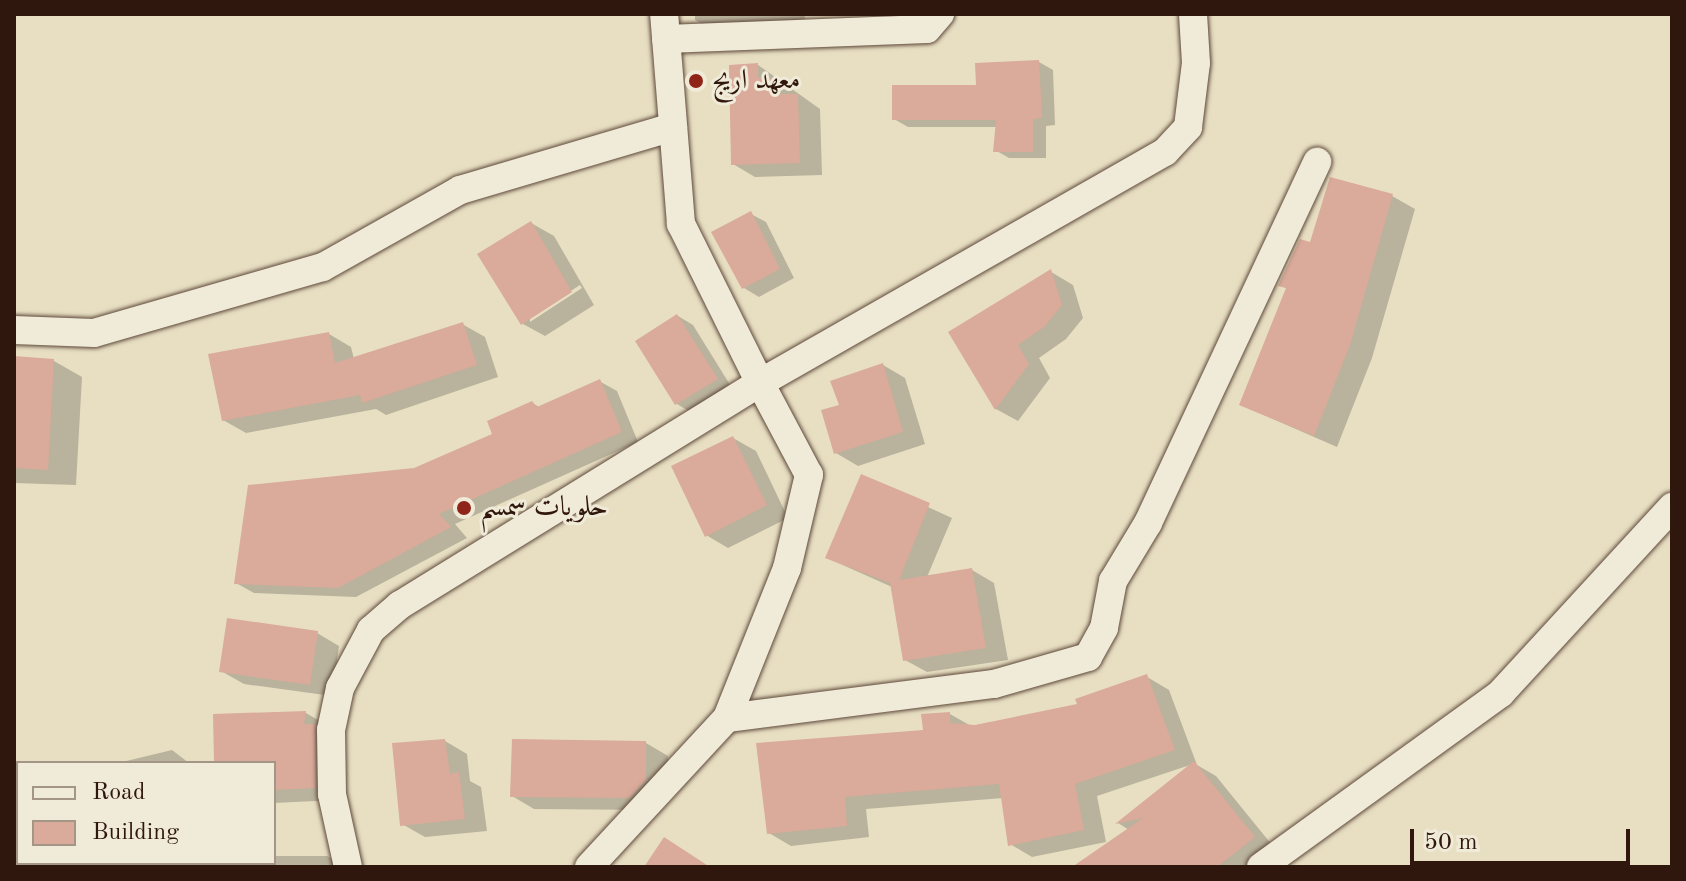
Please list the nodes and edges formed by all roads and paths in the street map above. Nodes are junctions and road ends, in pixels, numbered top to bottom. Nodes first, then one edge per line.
1 (940, 14) edge
2 (1193, 14) edge
3 (665, 26) edge
4 (673, 127) junction
5 (1317, 162) dead end
6 (14, 330) edge
7 (760, 383) junction
8 (1672, 507) edge
9 (727, 718) junction
10 (348, 867) edge
11 (589, 867) edge
12 (1261, 867) edge

1 - 3 street
2 - 7 street
3 - 4 street
4 - 6 street
4 - 7 street
5 - 9 street
7 - 9 street
7 - 10 street
8 - 12 street
9 - 11 street

